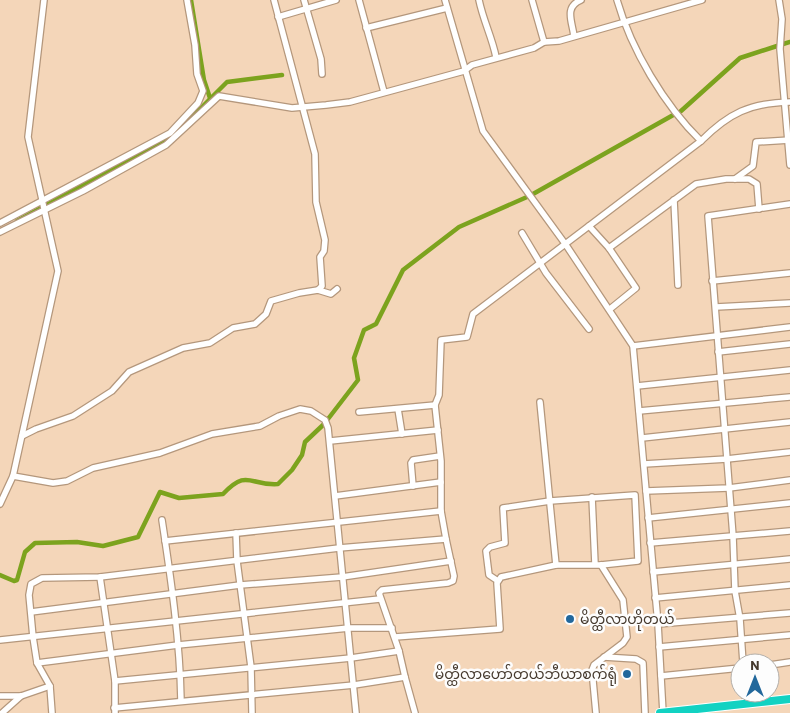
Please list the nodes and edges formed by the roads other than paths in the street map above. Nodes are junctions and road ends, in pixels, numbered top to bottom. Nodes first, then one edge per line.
1 (44, 0) edge
2 (187, 0) edge
3 (274, 0) edge
4 (304, 0) edge
5 (336, 0) edge
6 (359, 0) edge
7 (445, 0) edge
8 (479, 0) edge
9 (532, 0) edge
10 (581, 0) edge
11 (617, 0) edge
12 (702, 0) edge
13 (779, 0) edge
14 (307, 8) junction
15 (447, 8) junction
16 (278, 18) junction
17 (623, 22) junction
18 (366, 28) junction
19 (574, 36) junction
20 (544, 42) junction
21 (496, 57) junction
22 (464, 71) junction
23 (322, 74) dead end
24 (384, 92) junction
25 (787, 103) edge
26 (302, 108) junction
27 (701, 140) junction
28 (789, 140) edge
29 (790, 165) edge
30 (735, 179) junction
31 (43, 200) junction
32 (674, 200) junction
33 (790, 204) edge
34 (46, 209) junction
35 (759, 209) junction
36 (0, 223) edge
37 (589, 226) junction
38 (0, 232) edge
39 (522, 233) dead end
40 (566, 244) junction
41 (608, 248) junction
42 (542, 263) junction
43 (790, 273) edge
44 (712, 281) junction
45 (678, 285) dead end
46 (337, 289) dead end
47 (318, 290) junction
48 (790, 303) edge
49 (716, 307) junction
50 (610, 309) junction
51 (790, 327) edge
52 (589, 330) dead end
53 (717, 335) junction
54 (790, 344) edge
55 (633, 346) junction
56 (718, 352) junction
57 (790, 370) edge
58 (721, 377) junction
59 (637, 386) junction
60 (790, 397) edge
61 (540, 402) dead end
62 (723, 404) junction
63 (435, 405) junction
64 (398, 408) junction
65 (640, 411) junction
66 (359, 412) dead end
67 (790, 422) edge
68 (725, 429) junction
69 (438, 430) junction
70 (402, 434) junction
71 (22, 436) junction
72 (642, 438) junction
73 (330, 441) junction
74 (790, 452) edge
75 (440, 456) junction
76 (728, 459) junction
77 (644, 464) junction
78 (13, 476) junction
79 (790, 480) edge
80 (441, 482) junction
81 (413, 486) junction
82 (729, 488) junction
83 (646, 491) junction
84 (335, 496) junction
85 (592, 497) junction
86 (550, 501) junction
87 (790, 503) edge
88 (0, 504) edge
89 (731, 508) junction
90 (441, 511) junction
91 (648, 518) junction
92 (162, 520) dead end
93 (337, 522) junction
94 (790, 531) edge
95 (236, 533) junction
96 (733, 536) junction
97 (446, 539) junction
98 (165, 541) junction
99 (650, 543) junction
100 (339, 548) junction
101 (790, 559) edge
102 (237, 561) junction
103 (451, 561) junction
104 (598, 564) junction
105 (556, 565) junction
106 (733, 565) junction
107 (170, 569) junction
108 (653, 572) junction
109 (100, 577) junction
110 (342, 577) junction
111 (498, 581) junction
112 (240, 585) junction
113 (790, 585) edge
114 (735, 591) junction
115 (172, 594) junction
116 (655, 598) junction
117 (380, 599) junction
118 (345, 602) junction
119 (104, 604) junction
120 (31, 612) junction
121 (790, 613) edge
122 (243, 614) junction
123 (740, 619) junction
124 (174, 621) junction
125 (658, 624) junction
126 (107, 627) junction
127 (349, 628) junction
128 (392, 628) junction
129 (790, 635) edge
130 (33, 637) junction
131 (396, 637) junction
132 (246, 639) junction
133 (740, 639) junction
134 (0, 640) edge
135 (178, 646) junction
136 (659, 647) junction
137 (400, 650) junction
138 (742, 653) edge
139 (111, 655) junction
140 (604, 657) junction
141 (351, 658) junction
142 (37, 663) junction
143 (250, 667) junction
144 (730, 669) edge
145 (180, 673) junction
146 (662, 676) junction
147 (405, 677) junction
148 (115, 681) junction
149 (354, 685) junction
150 (50, 686) junction
151 (251, 694) junction
152 (0, 696) edge
153 (22, 696) junction
154 (790, 699) edge
155 (181, 701) junction
156 (746, 704) joint
157 (114, 710) edge
158 (2, 713) edge
159 (52, 713) edge
160 (252, 713) edge
161 (356, 713) edge
162 (415, 713) edge
163 (596, 713) edge
164 (645, 713) edge
165 (661, 713) edge

1 - 31 street
2 - 31 street
3 - 16 street
4 - 14 street
5 - 14 street
6 - 18 street
7 - 15 street
8 - 21 street
9 - 20 street
10 - 19 street
11 - 17 street
12 - 17 street
13 - 25 street
14 - 16 street
14 - 23 street
15 - 18 street
15 - 22 street
16 - 26 street
17 - 19 street
17 - 27 street
18 - 24 street
19 - 20 street
20 - 21 street
21 - 22 street
22 - 24 street
22 - 40 street
24 - 26 street
25 - 27 street
25 - 28 street
26 - 34 street
26 - 47 street
27 - 37 street
28 - 29 street
28 - 30 street
30 - 32 street
30 - 35 street
31 - 34 street
31 - 36 street
32 - 41 street
32 - 45 street
33 - 35 street
34 - 38 street
34 - 71 street
35 - 44 street
37 - 40 street
37 - 41 street
39 - 42 street
40 - 42 street
40 - 50 street
41 - 50 street
42 - 52 street
42 - 63 street
43 - 44 street
44 - 49 street
46 - 47 street
47 - 71 street
48 - 49 street
49 - 53 street
50 - 55 street
51 - 53 street
53 - 55 street
53 - 56 street
54 - 56 street
55 - 59 street
56 - 58 street
57 - 58 street
58 - 59 street
58 - 62 street
59 - 65 street
60 - 62 street
61 - 86 street
62 - 65 street
62 - 68 street
63 - 64 street
63 - 69 street
64 - 66 street
64 - 70 street
65 - 72 street
67 - 68 street
68 - 72 street
68 - 76 street
69 - 70 street
69 - 75 street
70 - 73 street
71 - 78 street
72 - 77 street
73 - 78 street
73 - 84 street
74 - 76 street
75 - 80 street
75 - 81 street
76 - 77 street
76 - 82 street
77 - 83 street
78 - 88 street
79 - 82 street
80 - 81 street
80 - 90 street
81 - 84 street
82 - 83 street
82 - 89 street
83 - 91 street
84 - 93 street
85 - 86 street
85 - 104 street
85 - 104 street
86 - 105 street
86 - 111 street
87 - 89 street
89 - 91 street
89 - 96 street
90 - 93 street
90 - 97 street
91 - 99 street
92 - 98 street
93 - 95 street
93 - 100 street
94 - 96 street
95 - 98 street
95 - 102 street
96 - 99 street
96 - 106 street
97 - 100 street
97 - 103 street
98 - 107 street
99 - 108 street
100 - 102 street
100 - 110 street
101 - 106 street
102 - 107 street
102 - 112 street
103 - 110 street
103 - 117 street
104 - 105 street
104 - 140 street
105 - 111 street
106 - 108 street
106 - 114 street
107 - 109 street
107 - 115 street
108 - 116 street
109 - 119 street
109 - 120 street
110 - 112 street
110 - 118 street
111 - 131 street
112 - 115 street
112 - 122 street
113 - 114 street
114 - 116 street
114 - 123 street
115 - 119 street
115 - 124 street
116 - 125 street
117 - 118 street
117 - 128 street
118 - 122 street
118 - 127 street
119 - 120 street
119 - 126 street
120 - 130 street
121 - 123 street
122 - 124 street
122 - 132 street
123 - 125 street
123 - 133 street
124 - 126 street
124 - 135 street
125 - 136 street
126 - 130 street
126 - 139 street
127 - 128 street
127 - 132 street
127 - 141 street
128 - 131 street
129 - 133 street
130 - 134 street
130 - 142 street
131 - 137 street
132 - 135 street
132 - 143 street
133 - 136 street
133 - 138 street
135 - 139 street
135 - 145 street
136 - 146 street
137 - 141 street
137 - 147 street
139 - 142 street
139 - 148 street
140 - 163 street
140 - 164 street
141 - 143 street
141 - 149 street
142 - 150 street
143 - 145 street
143 - 151 street
144 - 146 street
145 - 148 street
145 - 155 street
146 - 165 street
147 - 149 street
147 - 162 street
148 - 157 street
149 - 151 street
149 - 161 street
150 - 153 street
150 - 159 street
151 - 155 street
151 - 160 street
152 - 153 street
153 - 158 street
154 - 156 highway
155 - 157 street
156 - 165 highway

